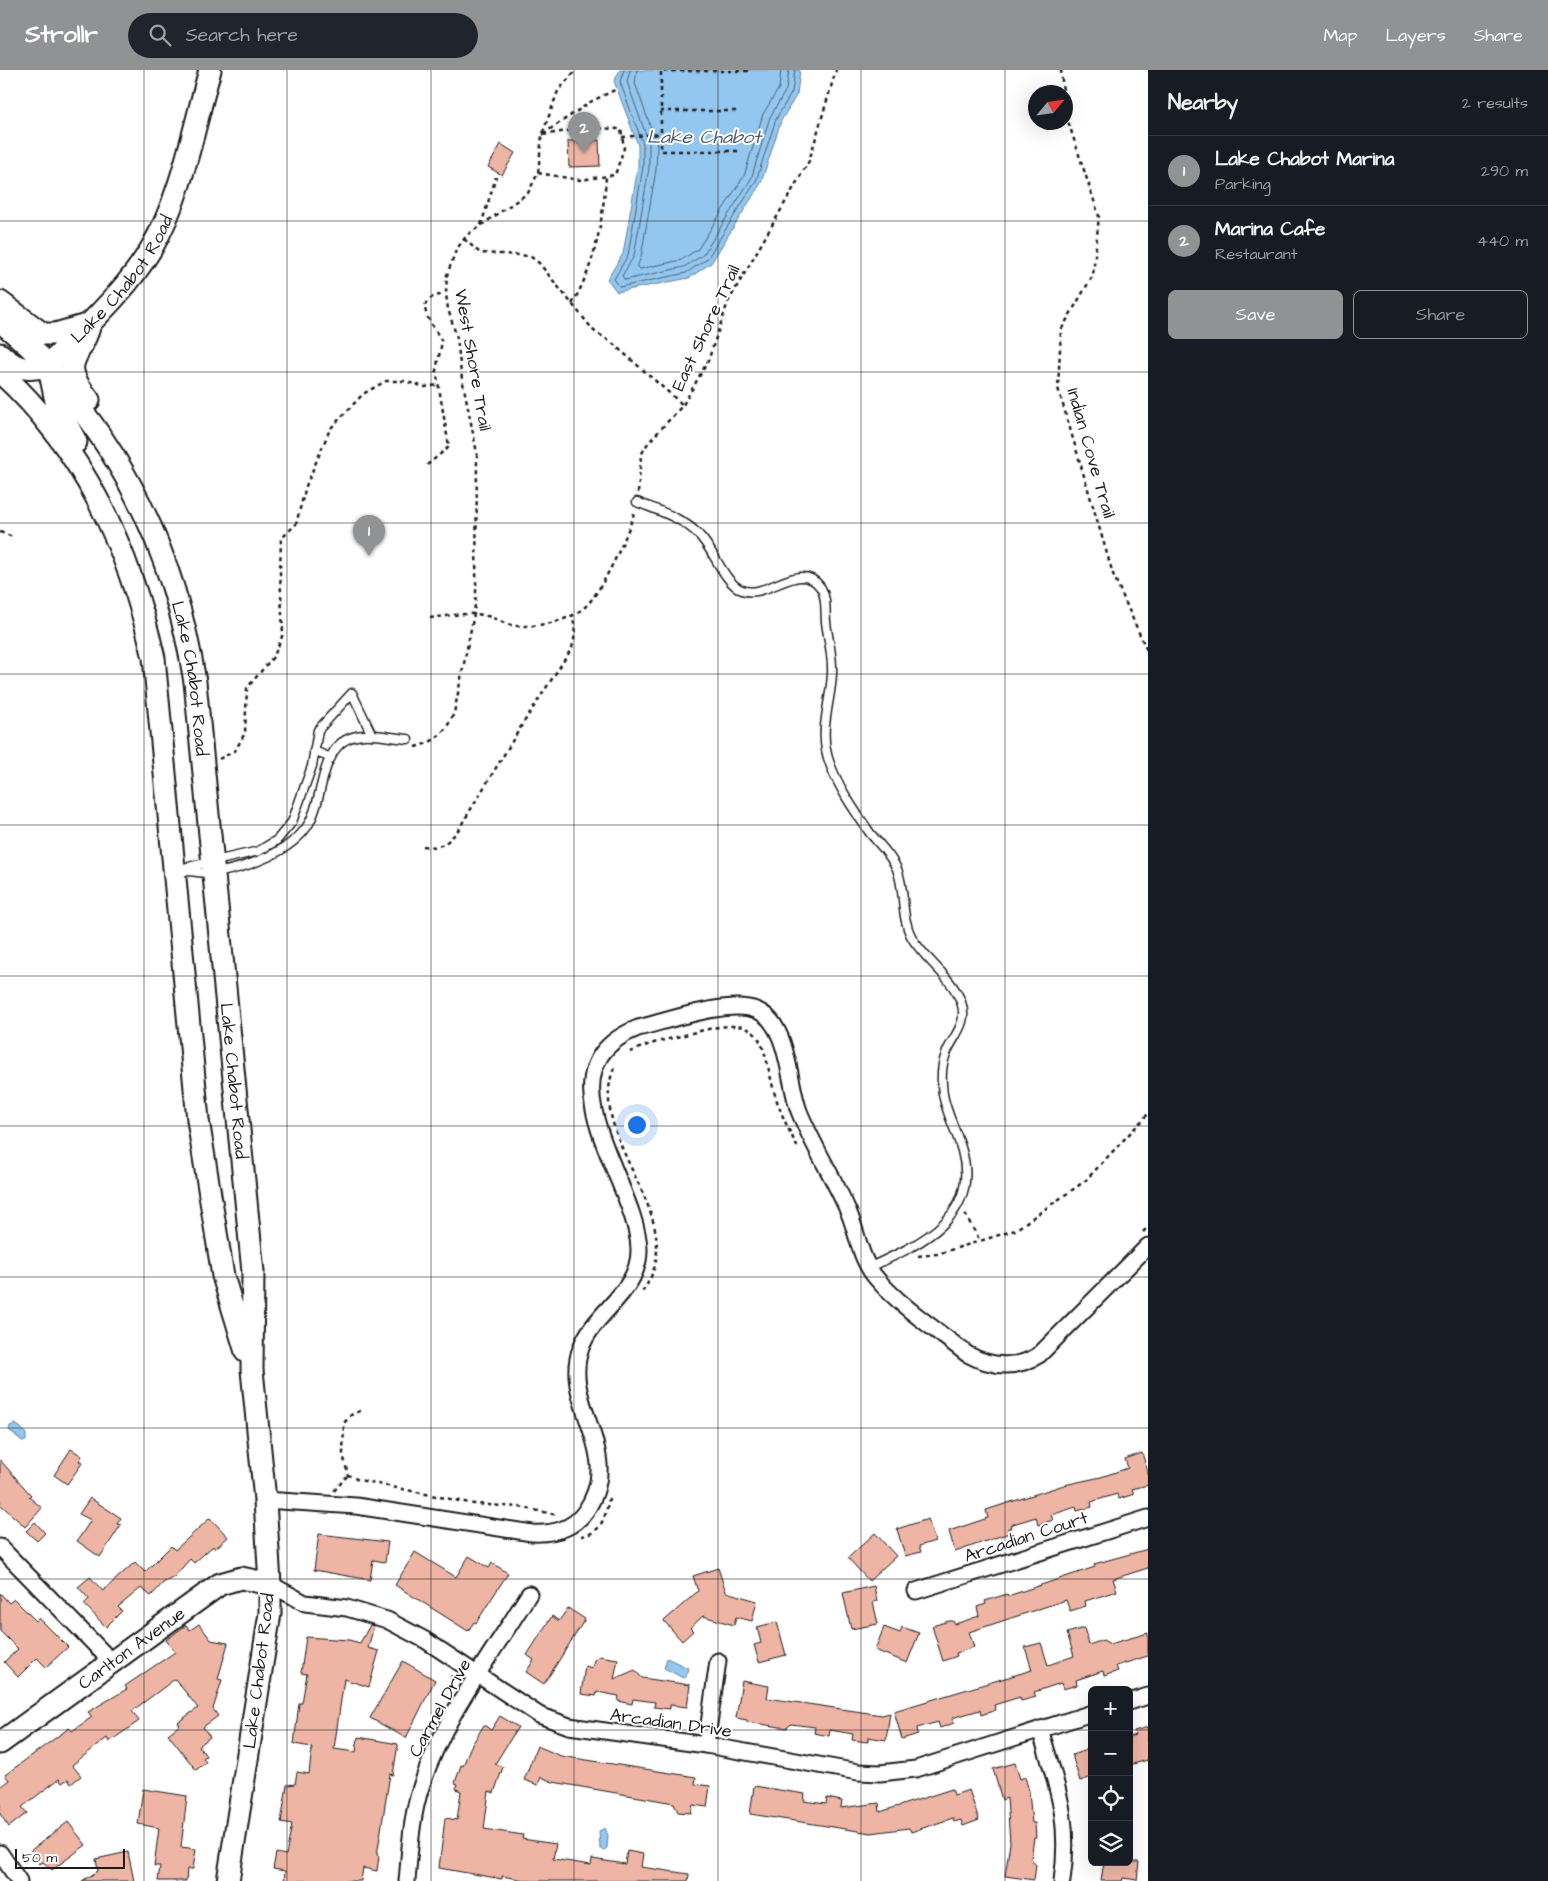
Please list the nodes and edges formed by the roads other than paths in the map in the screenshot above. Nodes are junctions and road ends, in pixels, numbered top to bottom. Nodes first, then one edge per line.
1 (210, 70) edge
2 (0, 302) edge
3 (0, 321) edge
4 (90, 324) junction
5 (0, 354) edge
6 (48, 366) junction
7 (0, 372) edge
8 (96, 495) junction
9 (637, 502) road end
10 (145, 511) junction
11 (372, 735) junction
12 (408, 739) dead end
13 (314, 751) junction
14 (331, 758) junction
15 (213, 867) junction
16 (175, 870) junction
17 (1145, 1240) edge
18 (868, 1268) junction
19 (252, 1370) junction
20 (265, 1500) junction
21 (1148, 1518) edge
22 (0, 1547) edge
23 (270, 1584) junction
24 (916, 1592) dead end
25 (529, 1594) dead end
26 (718, 1661) dead end
27 (112, 1662) junction
28 (478, 1676) junction
29 (1148, 1696) edge
30 (1133, 1701) edge
31 (1088, 1714) edge
32 (1040, 1729) junction
33 (0, 1743) edge
34 (706, 1745) junction
35 (0, 1853) edge
36 (19, 1881) edge
37 (228, 1881) edge
38 (408, 1881) edge
39 (1062, 1881) edge

1 - 4 main road, Lake Chabot Road
2 - 4 main road
3 - 6 main road
4 - 6 main road, Lake Chabot Road
4 - 10 main road
5 - 6 main road
6 - 8 main road
6 - 10 main road, Lake Chabot Road
7 - 8 main road, Lake Chabot Road
8 - 16 main road, Lake Chabot Road
9 - 18 lane
10 - 15 main road, Lake Chabot Road
11 - 12 lane
11 - 13 lane
11 - 14 lane
13 - 14 lane
13 - 15 lane
14 - 15 lane
15 - 16 lane
15 - 19 main road, Lake Chabot Road
16 - 19 main road, Lake Chabot Road
17 - 18 street
18 - 20 street
19 - 20 main road, Lake Chabot Road
20 - 23 main road, Lake Chabot Road
21 - 24 street, Arcadian Court
22 - 27 street
23 - 27 main road, Carlton Avenue
23 - 28 street, Arcadian Drive
23 - 37 main road, Lake Chabot Road
25 - 28 street, Carmel Drive
26 - 34 street
27 - 33 main road, Carlton Avenue
28 - 34 street, Arcadian Drive
28 - 38 street, Carmel Drive
29 - 30 street
31 - 32 street, Arcadian Drive
32 - 34 street, Arcadian Drive
32 - 39 street
35 - 36 street

